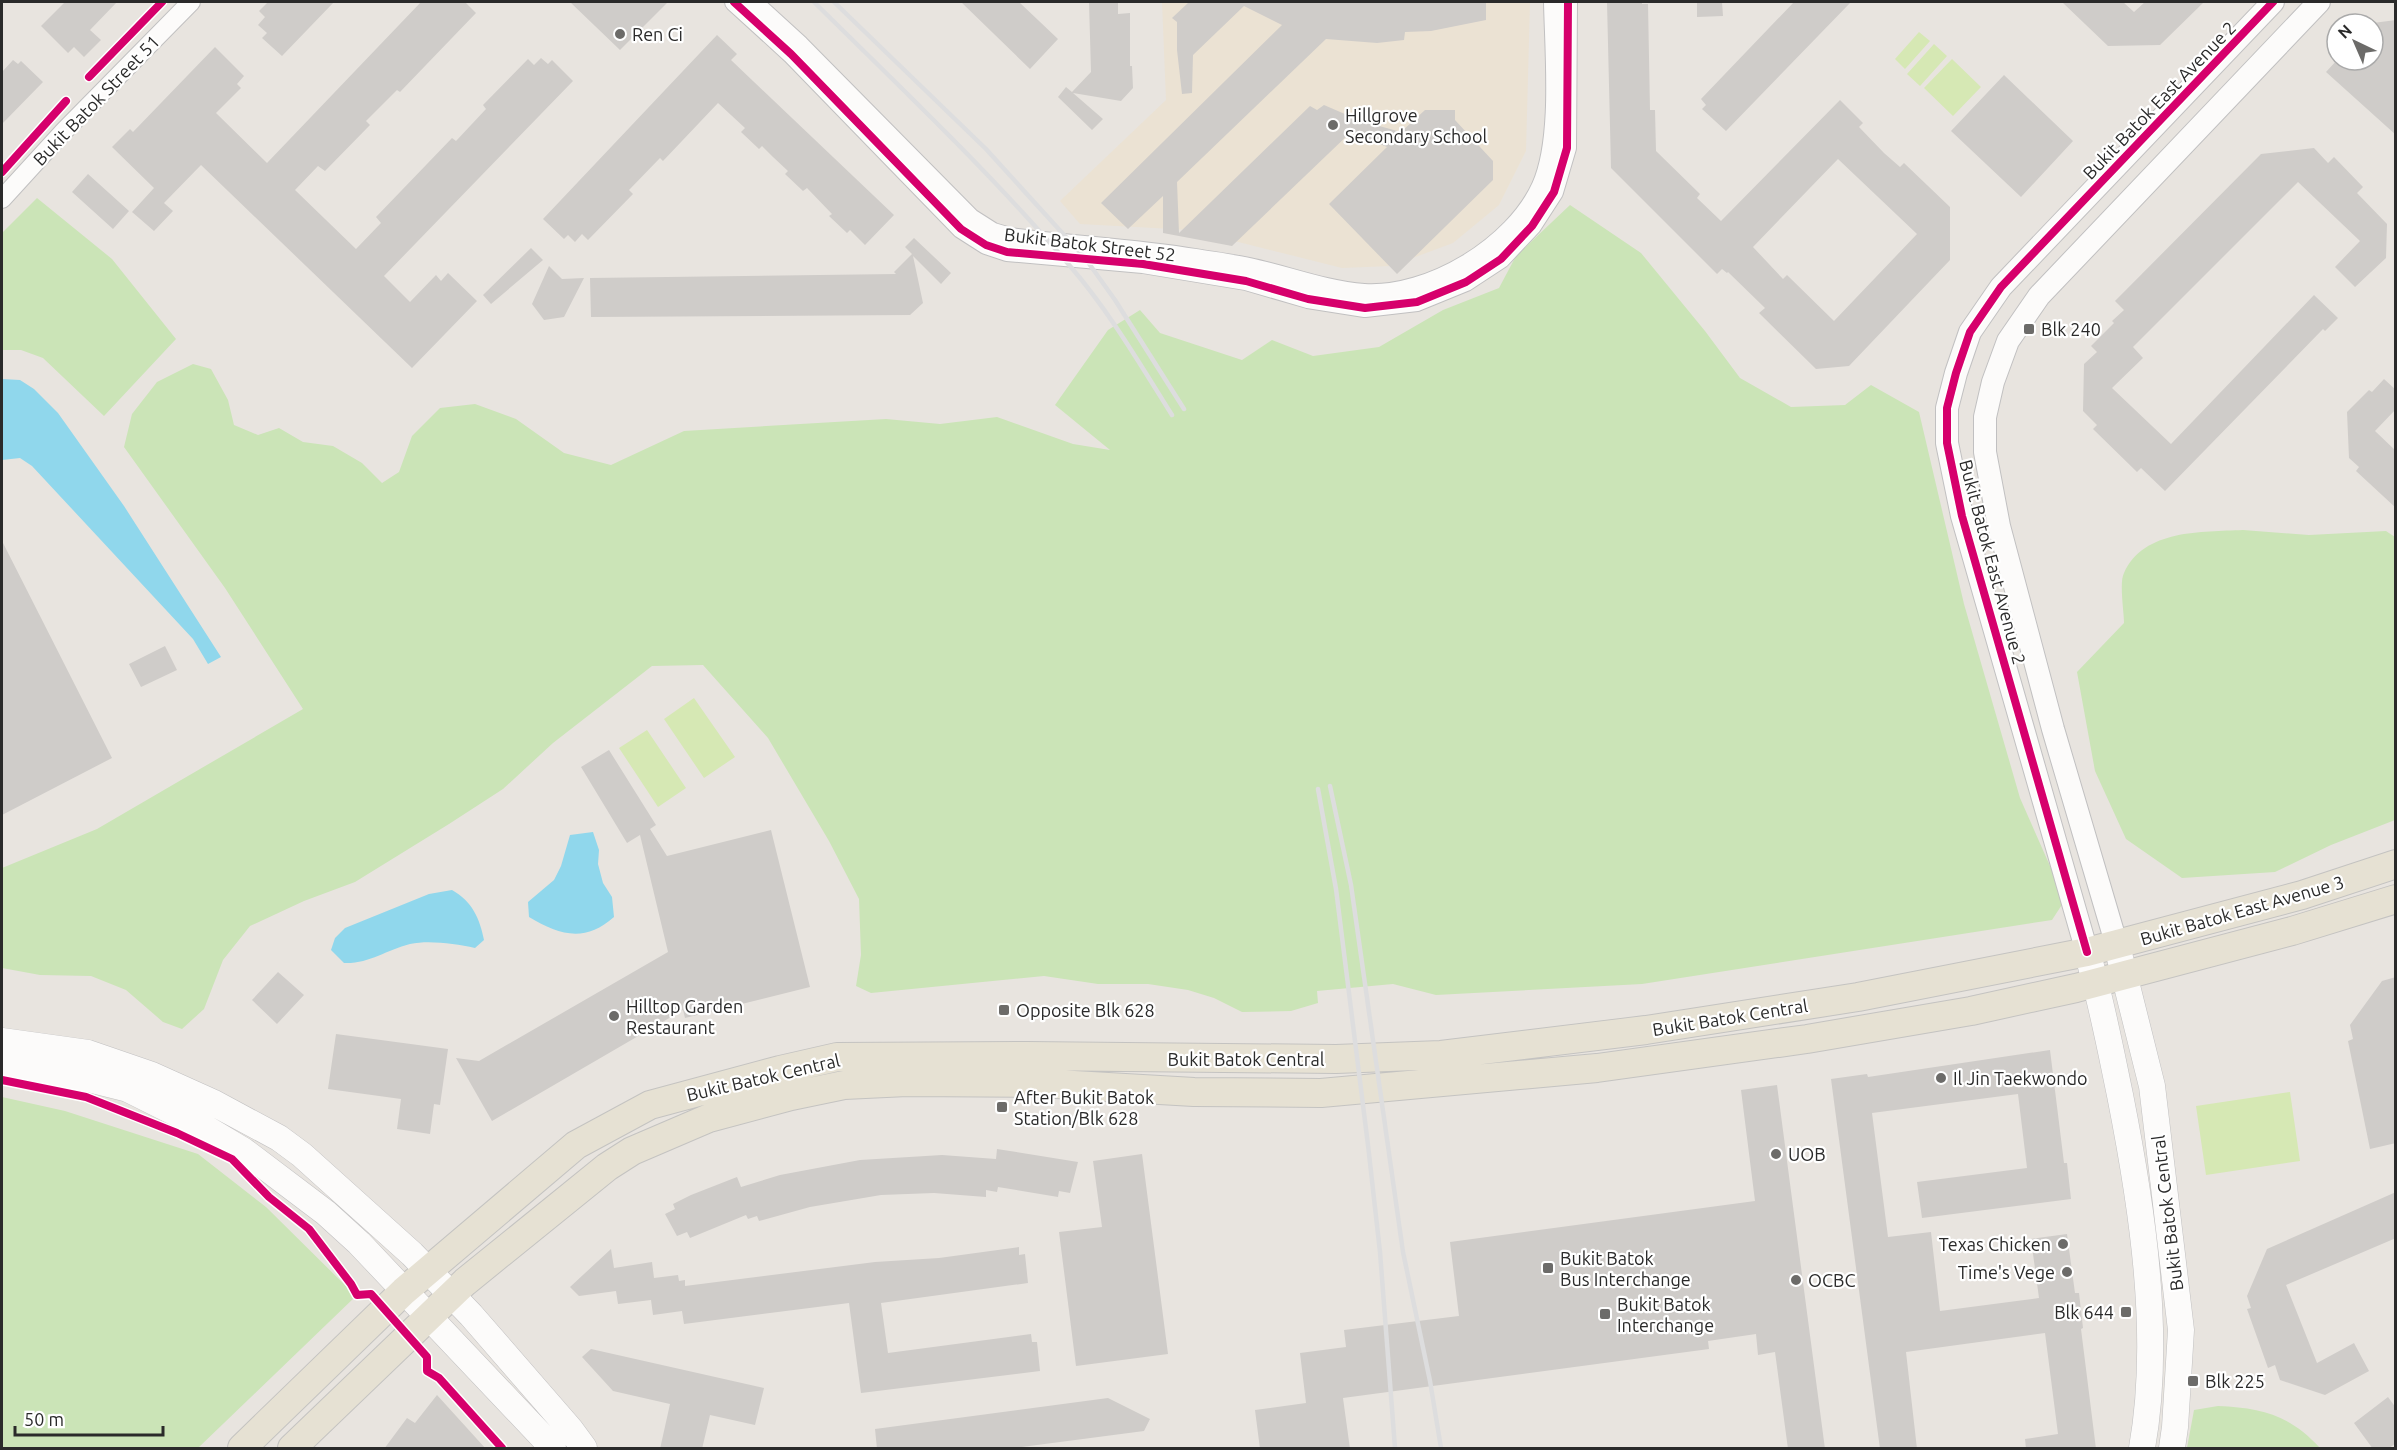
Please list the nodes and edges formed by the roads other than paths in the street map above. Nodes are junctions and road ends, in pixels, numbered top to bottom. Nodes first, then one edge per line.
1 (191, 2) edge
2 (734, 2) edge
3 (753, 2) edge
4 (1553, 2) edge
5 (1568, 2) edge
6 (2273, 2) edge
7 (2319, 2) edge
8 (2, 200) edge
9 (2396, 864) edge
10 (2396, 899) edge
11 (2117, 946) junction
12 (2087, 952) junction
13 (2124, 974) junction
14 (2096, 982) junction
15 (2, 1041) edge
16 (2, 1066) edge
17 (428, 1270) junction
18 (404, 1291) junction
19 (451, 1295) junction
20 (429, 1317) junction
21 (242, 1449) edge
22 (292, 1449) edge
23 (553, 1449) edge
24 (584, 1449) edge
25 (2142, 1449) edge
26 (2172, 1449) edge

1 - 8 street, Bukit Batok Street 51
2 - 5 street, Bukit Batok Street 52
3 - 4 street, Bukit Batok Street 52
6 - 12 street, Bukit Batok East Avenue 2
7 - 11 street, Bukit Batok East Avenue 2
9 - 11 main road, Bukit Batok East Avenue 3
10 - 13 main road, Bukit Batok East Avenue 3
11 - 12 main road, Bukit Batok East Avenue 3
11 - 13 main road, Bukit Batok Central
12 - 14 main road, Bukit Batok Central
12 - 17 main road, Bukit Batok Central
13 - 14 main road, Bukit Batok East Avenue 3
13 - 26 main road, Bukit Batok Central
14 - 19 main road, Bukit Batok Central
14 - 25 main road, Bukit Batok Central
15 - 17 main road
16 - 18 main road
17 - 18 main road, Bukit Batok Central
17 - 19 main road
18 - 20 main road
18 - 21 main road, Bukit Batok Central
19 - 20 main road, Bukit Batok Central
19 - 24 main road
20 - 22 main road, Bukit Batok Central
20 - 23 main road

